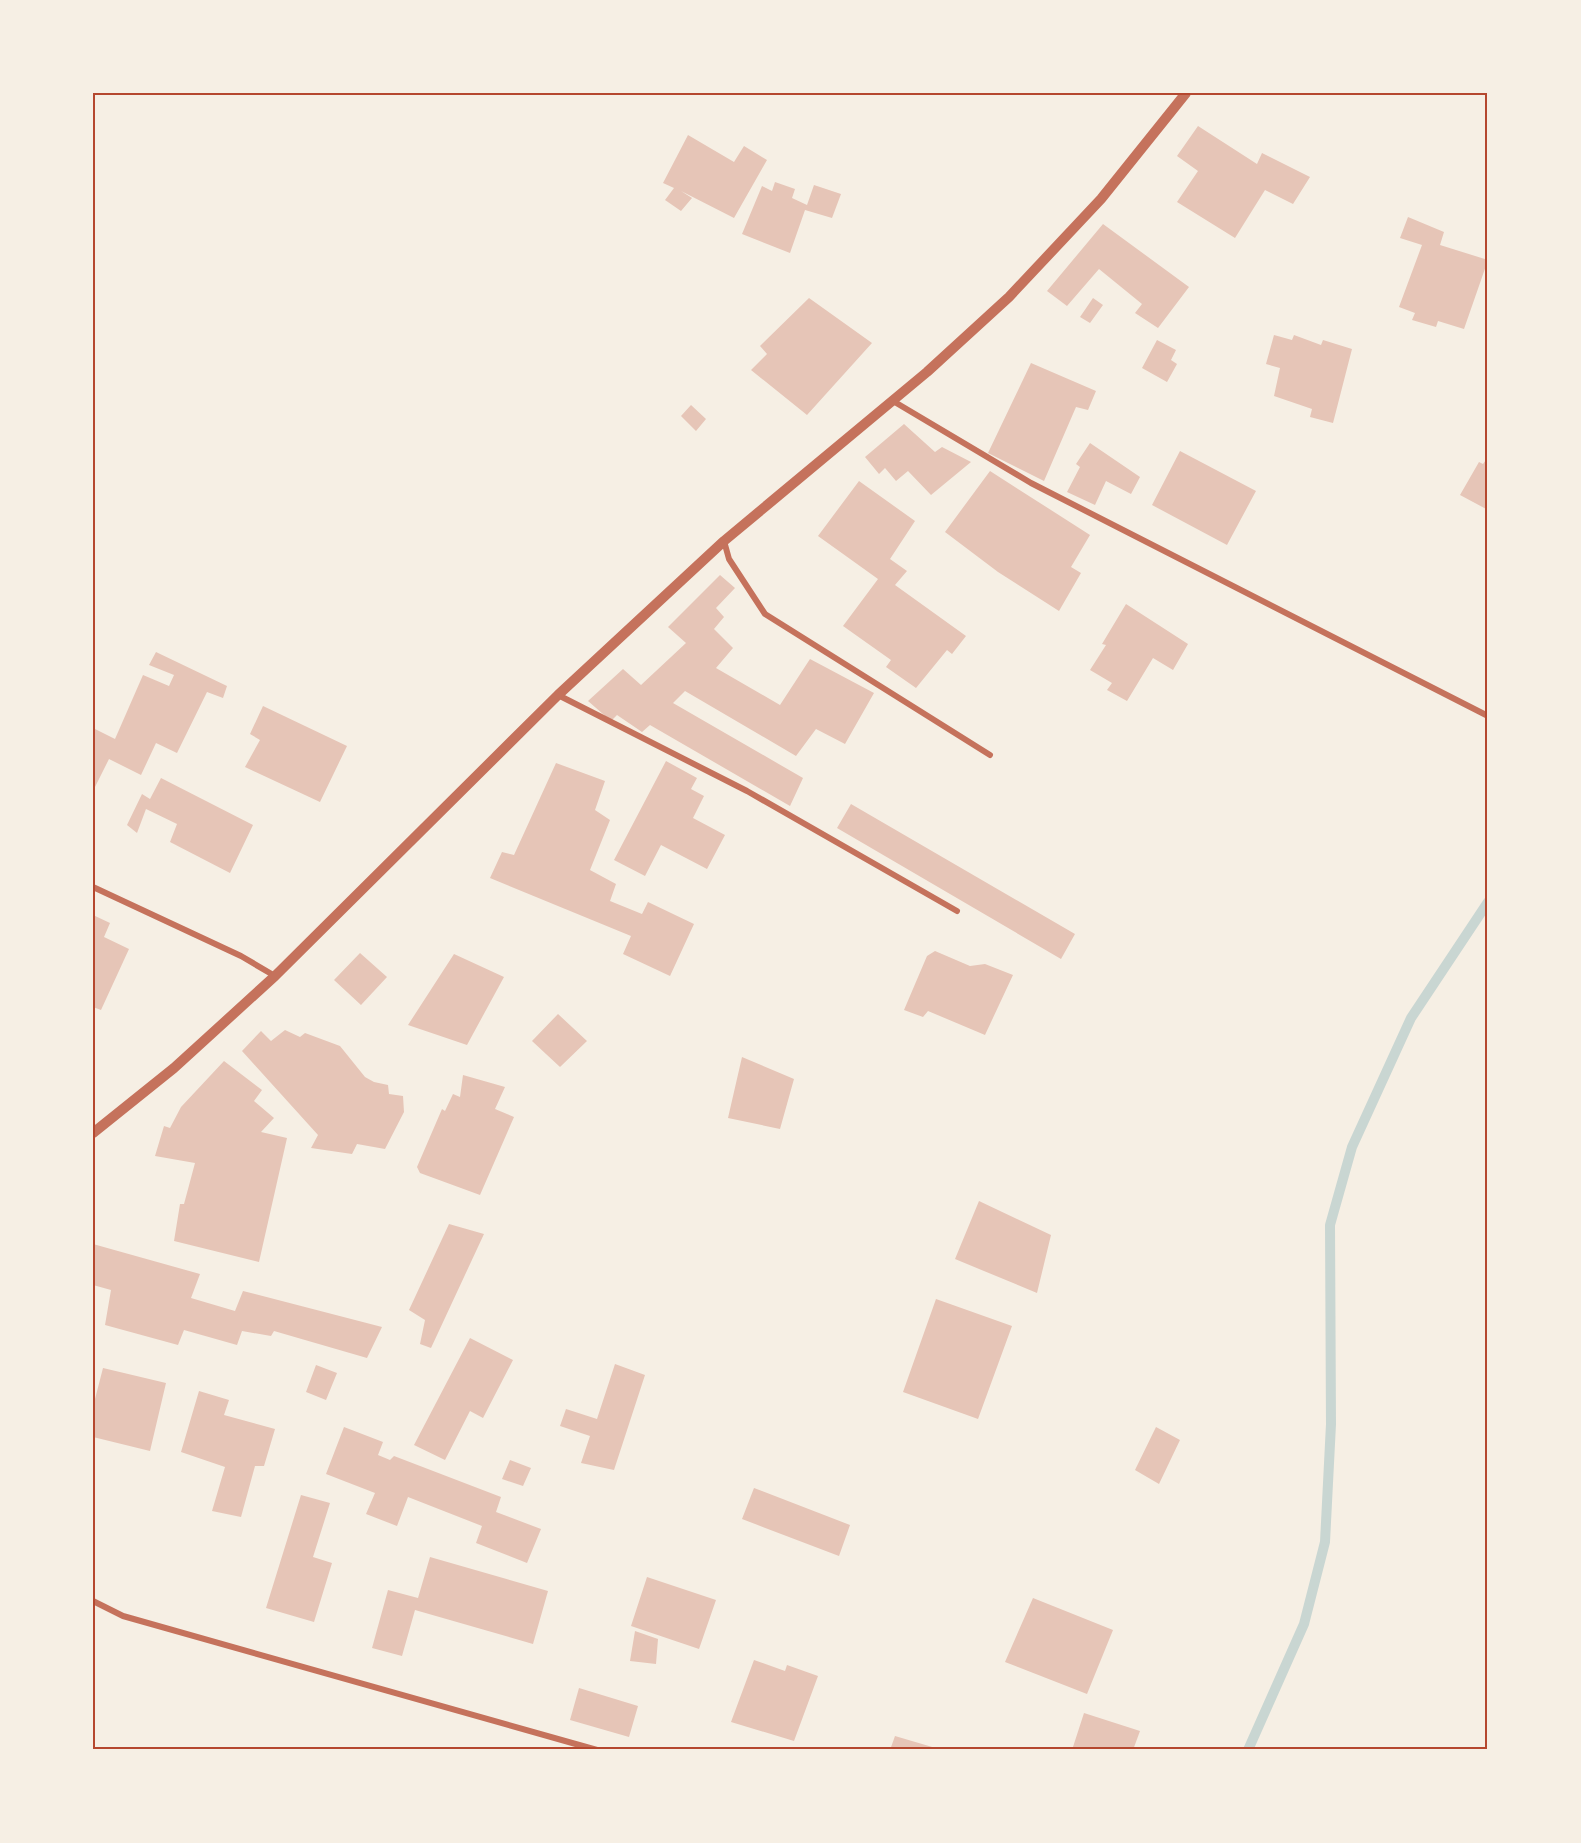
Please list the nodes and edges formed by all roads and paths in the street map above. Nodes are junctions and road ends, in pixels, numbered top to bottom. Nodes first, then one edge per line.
1 (1185, 93) edge
2 (893, 400) junction
3 (724, 541) junction
4 (558, 695) junction
5 (1488, 716) edge
6 (990, 756) dead end
7 (93, 887) edge
8 (957, 911) dead end
9 (275, 976) junction
10 (93, 1133) edge
11 (93, 1602) edge
12 (597, 1750) edge

1 - 2 street
2 - 3 street
2 - 5 street
3 - 4 street
3 - 6 street
4 - 8 street
4 - 9 street
7 - 9 street
9 - 10 street
11 - 12 street

